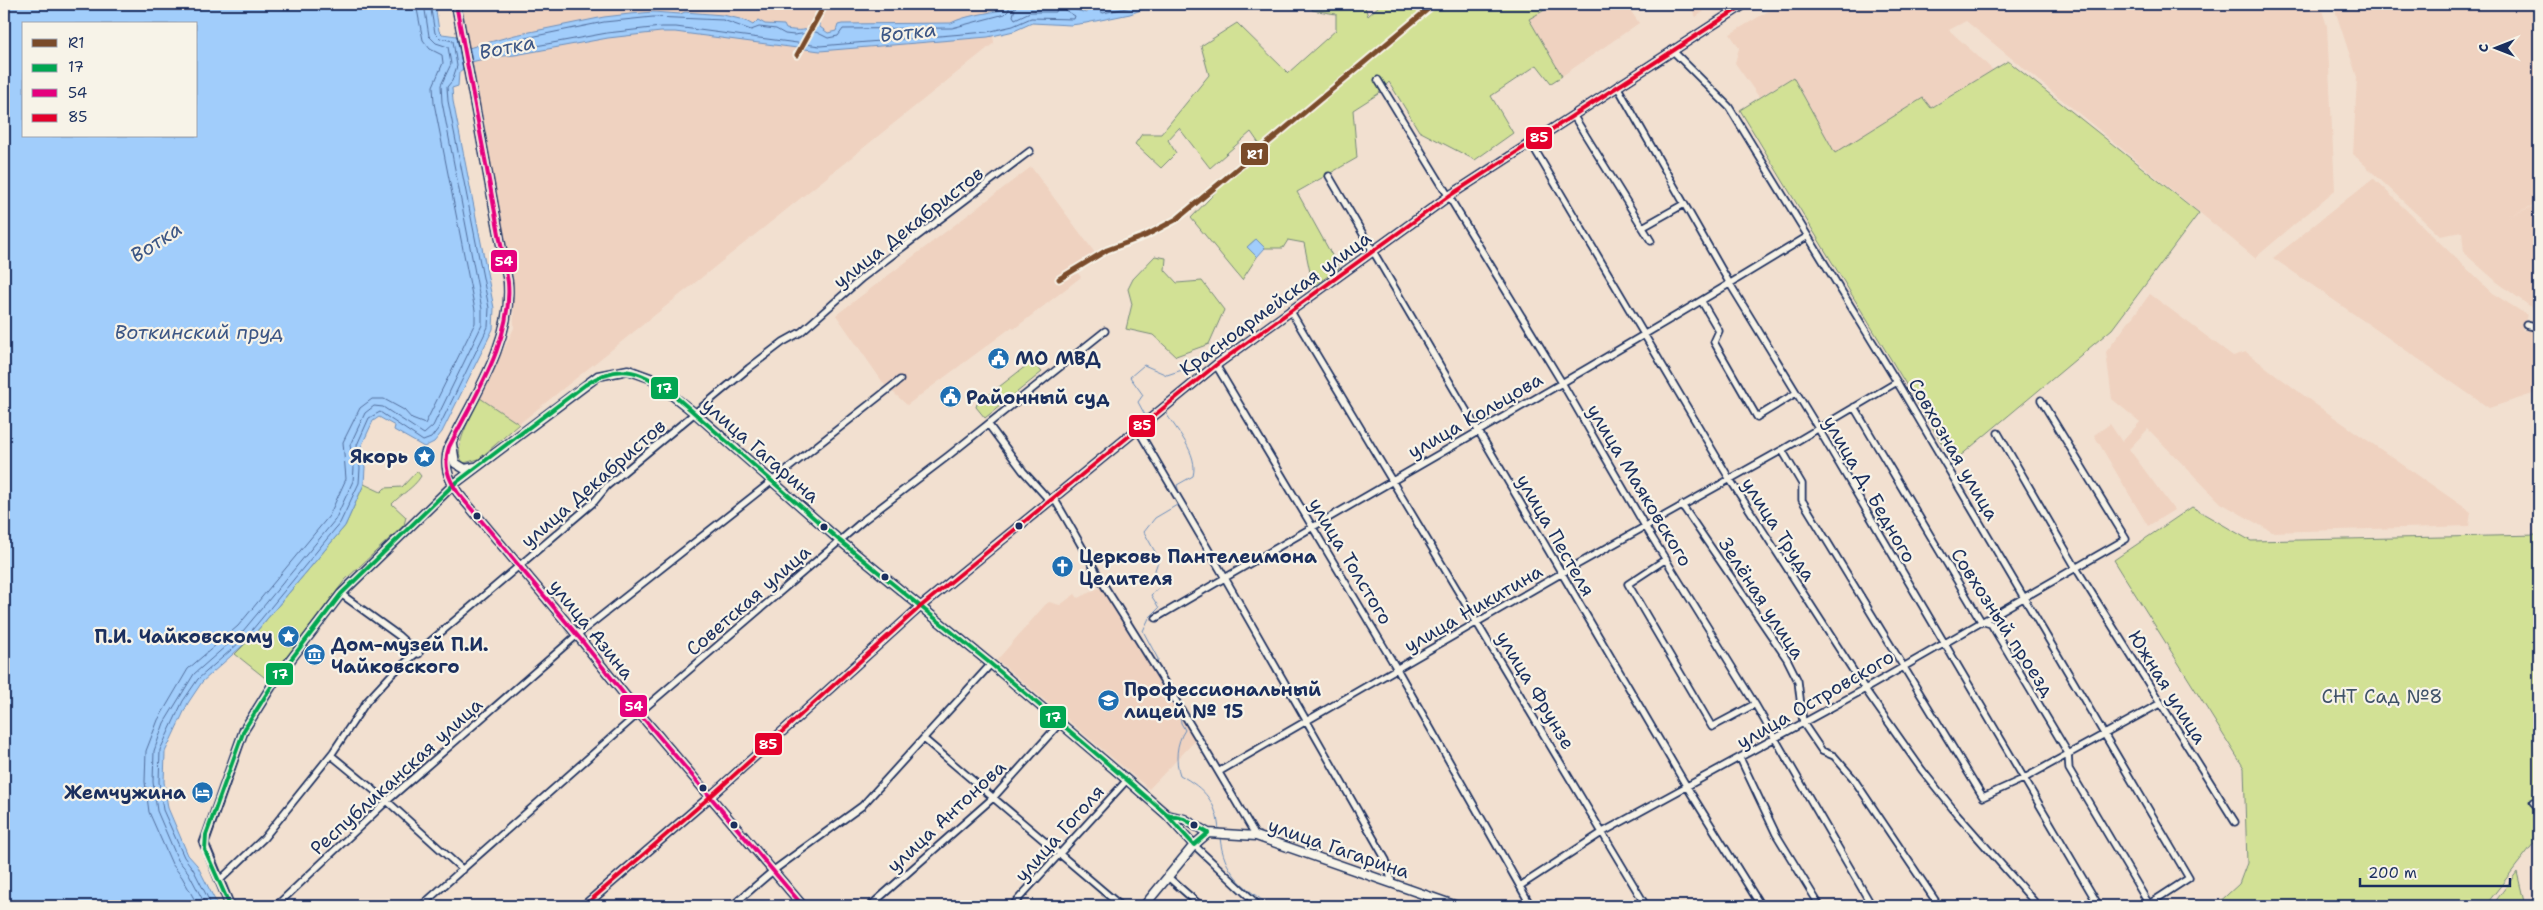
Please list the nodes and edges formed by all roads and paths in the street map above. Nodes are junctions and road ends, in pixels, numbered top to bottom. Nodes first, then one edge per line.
1 (456, 4) edge
2 (1745, 4) edge
3 (1672, 50) junction
4 (1378, 80) dead end
5 (1617, 86) junction
6 (1573, 115) junction
7 (1531, 143) junction
8 (1030, 151) dead end
9 (1329, 176) dead end
10 (1449, 196) junction
11 (1684, 204) junction
12 (1643, 227) junction
13 (1808, 236) junction
14 (1651, 241) dead end
15 (1373, 252) junction
16 (1730, 284) junction
17 (1702, 302) junction
18 (1290, 310) junction
19 (2526, 325) dead end
20 (2539, 328) edge
21 (1105, 331) dead end
22 (1644, 333) junction
23 (1216, 365) junction
24 (900, 380) dead end
25 (1561, 382) junction
26 (1897, 382) junction
27 (1796, 393) junction
28 (2041, 400) dead end
29 (1854, 407) junction
30 (696, 414) junction
31 (988, 424) junction
32 (1137, 428) junction
33 (1818, 428) junction
34 (1479, 433) junction
35 (1998, 433) dead end
36 (453, 440) junction
37 (1782, 450) junction
38 (479, 465) junction
39 (1729, 478) junction
40 (1392, 481) junction
41 (772, 482) junction
42 (453, 485) junction
43 (1051, 499) junction
44 (1682, 505) junction
45 (1314, 526) junction
46 (1645, 526) junction
47 (839, 540) junction
48 (1666, 559) junction
49 (520, 566) junction
50 (2076, 568) junction
51 (1562, 573) junction
52 (1225, 578) junction
53 (341, 594) junction
54 (2023, 599) junction
55 (920, 607) junction
56 (1156, 618) dead end
57 (1981, 621) junction
58 (1478, 622) junction
59 (577, 635) junction
60 (1944, 643) junction
61 (419, 654) junction
62 (991, 664) junction
63 (1902, 666) junction
64 (1397, 669) junction
65 (1865, 689) junction
66 (2161, 703) junction
67 (1755, 704) junction
68 (639, 713) junction
69 (1307, 721) junction
70 (1060, 723) junction
71 (1803, 723) junction
72 (2104, 734) junction
73 (1774, 738) junction
74 (924, 739) junction
75 (2068, 754) junction
76 (331, 755) junction
77 (1740, 758) junction
78 (1220, 771) junction
79 (2023, 779) junction
80 (1127, 780) junction
81 (1687, 787) junction
82 (711, 796) junction
83 (994, 797) junction
84 (388, 801) junction
85 (2533, 802) dead end
86 (2539, 808) edge
87 (1167, 815) junction
88 (2235, 822) dead end
89 (1208, 832) junction
90 (1602, 832) junction
91 (1256, 836) junction
92 (1194, 845) junction
93 (1060, 855) junction
94 (462, 870) junction
95 (774, 870) junction
96 (1168, 876) junction
97 (219, 881) junction
98 (1392, 883) junction
99 (1520, 886) junction
100 (230, 906) edge
101 (276, 906) edge
102 (421, 906) edge
103 (584, 906) edge
104 (732, 906) edge
105 (803, 906) edge
106 (870, 906) edge
107 (1012, 906) edge
108 (1121, 906) edge
109 (1144, 906) edge
110 (1201, 906) edge
111 (1259, 906) edge
112 (1457, 906) edge
113 (1530, 906) edge
114 (1646, 906) edge
115 (1761, 906) edge
116 (1820, 906) edge
117 (1872, 906) edge
118 (1939, 906) edge
119 (2038, 906) edge
120 (2099, 906) edge
121 (2148, 906) edge

1 - 36 main road
2 - 3 main road, Красноармейская улица
3 - 5 main road, Красноармейская улица
3 - 13 street, Совхозная улица
4 - 10 street, улица Маяковского
5 - 6 main road, Красноармейская улица
5 - 11 street, улица Д. Бедного
6 - 7 main road, Красноармейская улица
6 - 12 street
7 - 10 main road, Красноармейская улица
7 - 22 street, улица Труда
8 - 30 street, улица Декабристов
9 - 15 street, улица Пестеля
10 - 15 main road, Красноармейская улица
10 - 25 street, улица Маяковского
11 - 12 street
11 - 16 street, улица Д. Бедного
12 - 14 street
13 - 16 street, улица Кольцова
13 - 26 street, Совхозная улица
15 - 18 main road, Красноармейская улица
15 - 34 street, улица Пестеля
16 - 17 street, улица Кольцова
16 - 27 street, улица Д. Бедного
17 - 22 street, улица Кольцова
17 - 27 street
18 - 23 main road, Красноармейская улица
18 - 40 street, улица Фрунзе
19 - 20 street
21 - 31 street, Советская улица
22 - 25 street, улица Кольцова
22 - 39 street, улица Труда
23 - 32 main road, Красноармейская улица
23 - 45 street, улица Толстого
24 - 41 street, Республиканская улица
25 - 34 street, улица Кольцова
25 - 46 street, улица Маяковского
26 - 29 street, улица Никитина
26 - 54 street, Совхозная улица
27 - 33 street, улица Д. Бедного
28 - 50 street, улица Островского
29 - 33 street, улица Никитина
29 - 57 street, Совхозный проезд
30 - 38 main road, улица Гагарина
30 - 41 main road, улица Гагарина
30 - 49 street, улица Декабристов
31 - 43 street
31 - 47 street, Советская улица
32 - 43 main road, Красноармейская улица
32 - 52 street
33 - 37 street, улица Никитина
33 - 60 street, улица Д. Бедного
34 - 40 street, улица Кольцова
34 - 51 street, улица Пестеля
35 - 50 street, Южная улица
36 - 38 main road
36 - 42 main road
37 - 39 street, улица Никитина
37 - 63 street
38 - 42 main road, улица Гагарина
39 - 44 street, улица Никитина
39 - 65 street, улица Труда
40 - 45 street, улица Кольцова
40 - 58 street, улица Фрунзе
41 - 47 main road, улица Гагарина
41 - 59 street, Республиканская улица
42 - 49 main road, улица Азина
42 - 53 street
43 - 55 main road, Красноармейская улица
43 - 78 street
44 - 46 street, улица Никитина
44 - 71 street, Зелёная улица
45 - 52 street, улица Кольцова
45 - 64 street, улица Толстого
46 - 48 street, улица Маяковского
46 - 51 street, улица Никитина
47 - 55 main road, улица Гагарина
47 - 68 street, Советская улица
48 - 67 street, улица Маяковского
48 - 67 street
49 - 59 main road, улица Азина
49 - 61 street, улица Декабристов
50 - 54 street, улица Островского
50 - 66 street, Южная улица
51 - 58 street, улица Никитина
51 - 81 street, улица Пестеля
52 - 56 street, улица Кольцова
52 - 69 street
53 - 61 street
53 - 97 street
54 - 57 street, улица Островского
54 - 72 street, Совхозная улица
55 - 62 main road, улица Гагарина
55 - 82 main road, Красноармейская улица
57 - 60 street, улица Островского
57 - 75 street, Совхозный проезд
58 - 64 street, улица Никитина
58 - 90 street, улица Фрунзе
59 - 68 main road, улица Азина
59 - 84 street, Республиканская улица
60 - 63 street, улица Островского
60 - 79 street, улица Д. Бедного
61 - 76 street, улица Декабристов
62 - 70 main road, улица Гагарина
62 - 74 street
63 - 65 street, улица Островского
63 - 79 street
64 - 69 street, улица Никитина
64 - 99 street, улица Толстого
65 - 71 street, улица Островского
65 - 119 street, улица Труда
66 - 72 street
66 - 88 street, Южная улица
67 - 73 street, улица Маяковского
68 - 82 main road, улица Азина
68 - 94 street, Советская улица
69 - 78 street, улица Никитина
69 - 98 street
70 - 80 main road, улица Гагарина
70 - 83 street, улица Антонова
71 - 73 street, улица Островского
71 - 118 street, Зелёная улица
72 - 75 street
72 - 121 street, Совхозная улица
73 - 77 street, улица Островского
73 - 117 street, улица Маяковского
74 - 83 street
74 - 95 street
75 - 79 street
75 - 121 street, Совхозный проезд
76 - 84 street
76 - 97 street, улица Декабристов
77 - 81 street, улица Островского
77 - 116 street
78 - 91 street
79 - 120 street, улица Д. Бедного
80 - 87 main road, улица Гагарина
80 - 93 street, улица Гоголя
81 - 90 street, улица Островского
81 - 115 street, улица Пестеля
82 - 95 main road, улица Азина
82 - 103 street, Красноармейская улица
83 - 93 street
83 - 106 street, улица Антонова
84 - 94 street
84 - 101 street, Республиканская улица
85 - 86 street
87 - 89 main road
87 - 92 main road, улица Гагарина
89 - 91 main road, улица Гагарина
89 - 92 main road
90 - 99 street, улица Островского
90 - 114 street, улица Фрунзе
91 - 98 main road, улица Гагарина
92 - 96 main road
92 - 111 street
93 - 107 street, улица Гоголя
93 - 108 street
94 - 102 street, Советская улица
95 - 104 street
95 - 105 main road, улица Азина
96 - 109 main road
96 - 110 street
97 - 100 street
98 - 112 main road, улица Гагарина
99 - 113 street, улица Толстого

